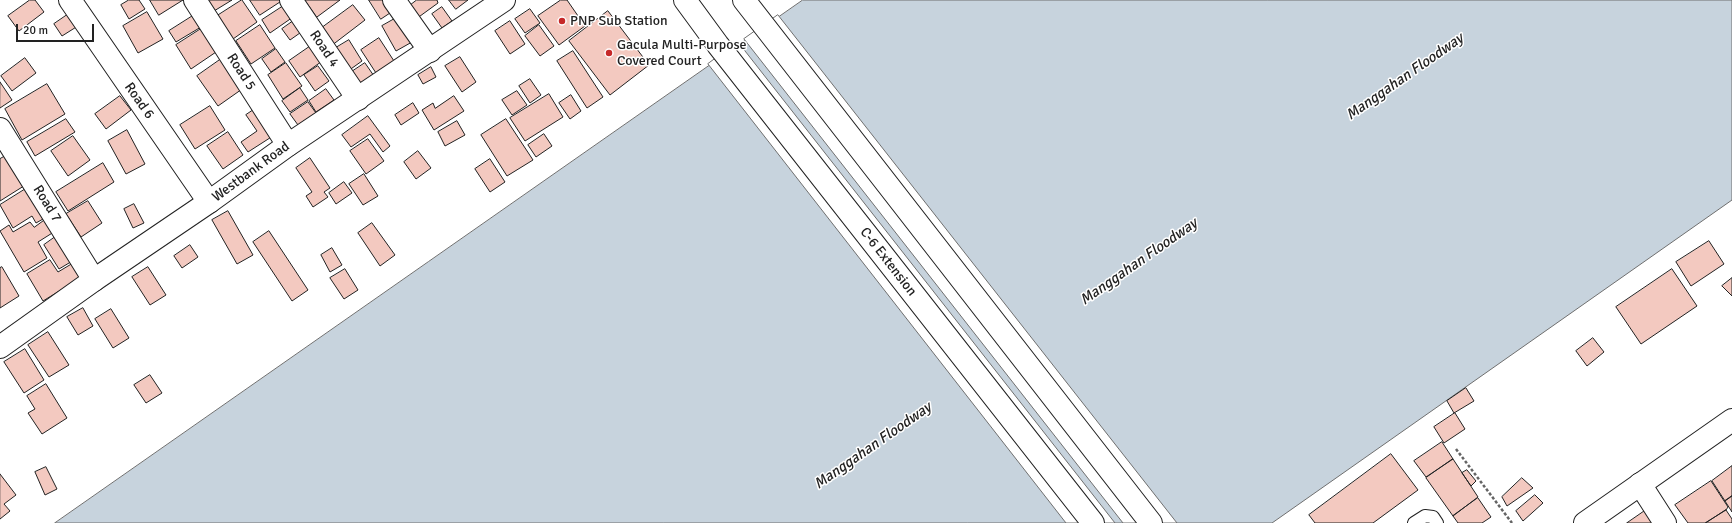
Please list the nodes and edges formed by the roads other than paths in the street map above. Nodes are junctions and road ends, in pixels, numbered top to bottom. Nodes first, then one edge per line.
1 (70, 0) edge
2 (195, 0) edge
3 (291, 0) edge
4 (394, 0) edge
5 (685, 0) edge
6 (495, 2) edge
7 (751, 8) edge
8 (430, 51) junction
9 (358, 99) junction
10 (0, 129) edge
11 (288, 145) junction
12 (209, 202) junction
13 (94, 280) junction
14 (0, 347) edge
15 (1732, 420) edge
16 (1640, 484) junction
17 (1094, 523) edge
18 (1151, 523) edge
19 (1414, 523) edge
20 (1437, 523) edge
21 (1585, 523) edge
22 (1665, 523) edge

1 - 12 main road, Road 6
2 - 11 main road, Road 5
3 - 9 main road, Road 4
4 - 8 main road
5 - 17 main road, C-6 Extension
6 - 8 main road, Westbank Road
7 - 18 main road
8 - 9 main road, Westbank Road
9 - 11 main road, Westbank Road
10 - 13 main road, Road 7
11 - 12 main road, Westbank Road
12 - 13 main road, Westbank Road
13 - 14 main road, Westbank Road
15 - 16 main road
16 - 21 main road
16 - 22 main road
19 - 20 lane

